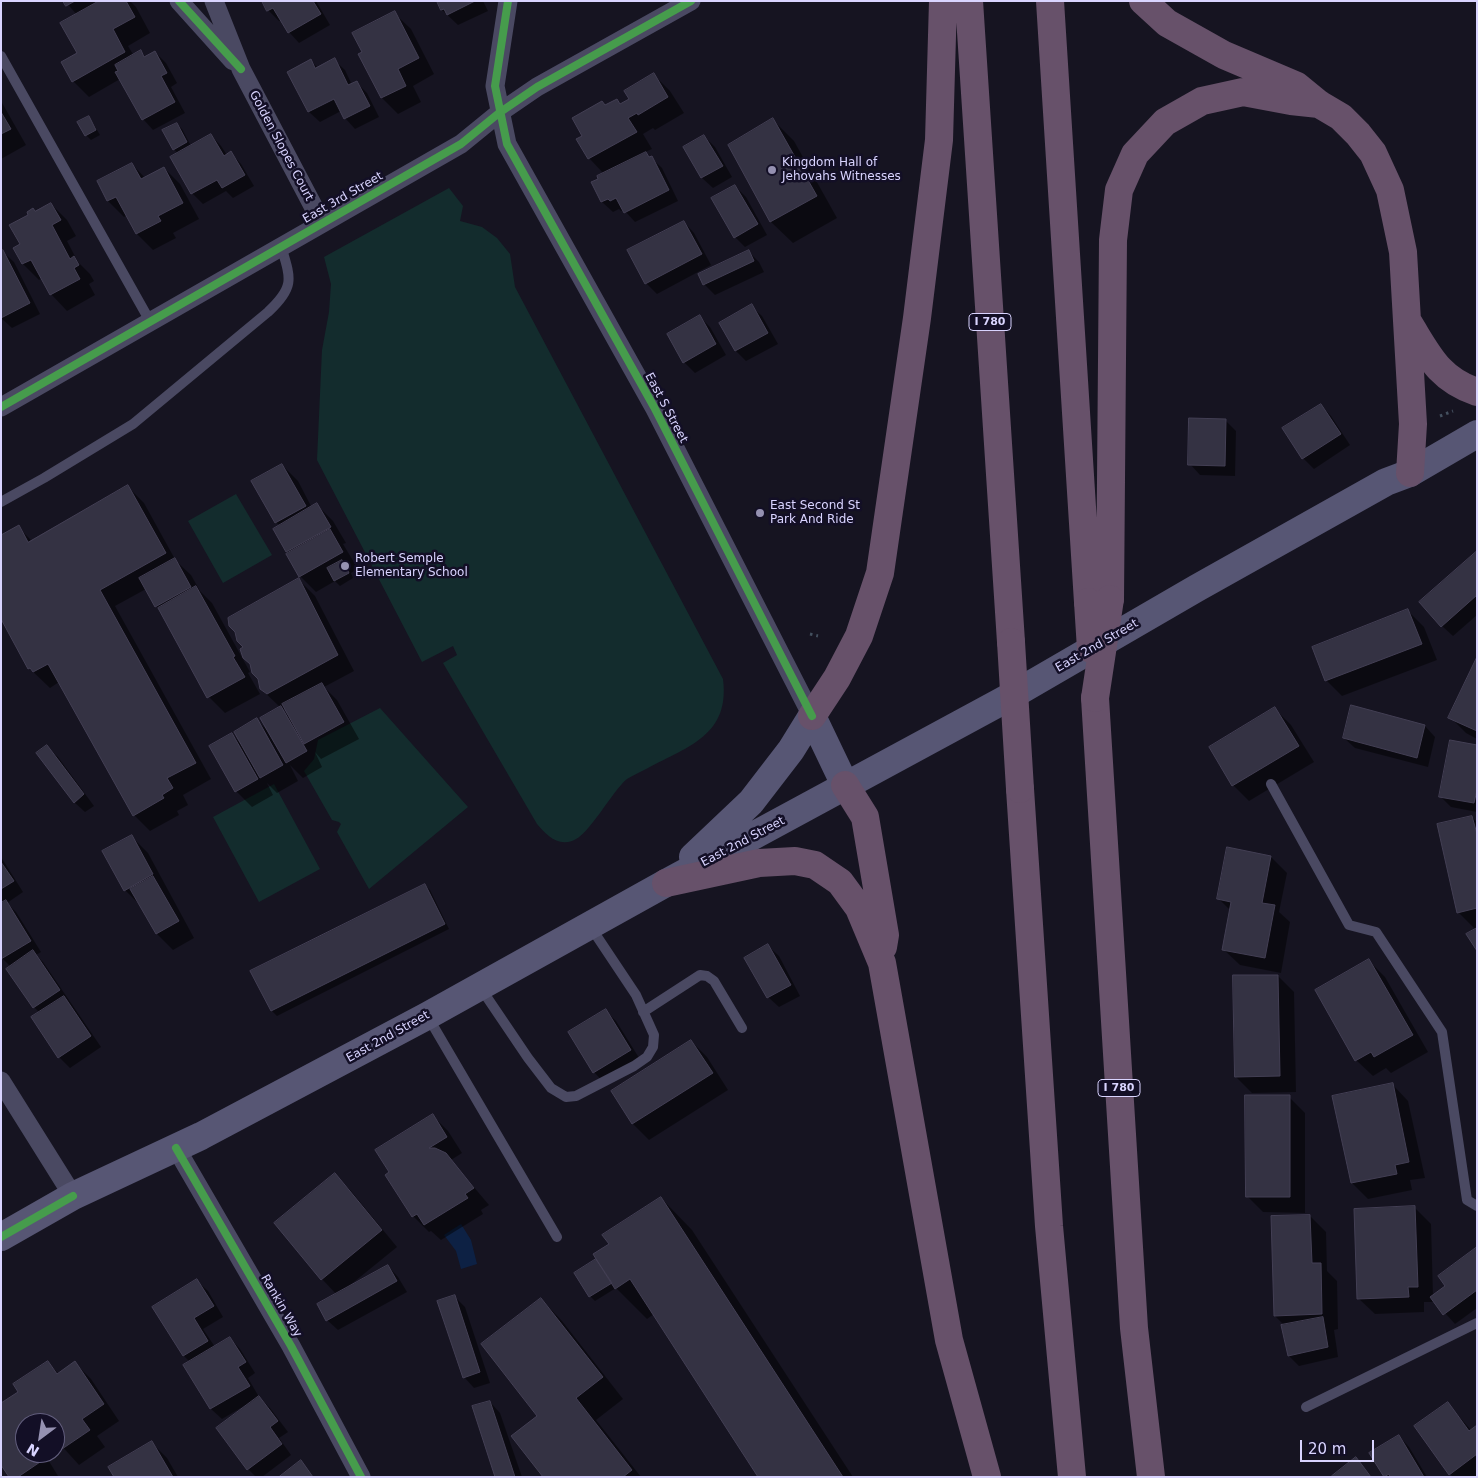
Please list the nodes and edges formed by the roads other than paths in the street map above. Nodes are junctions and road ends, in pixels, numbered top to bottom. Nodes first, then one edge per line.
1 (179, 1) edge
2 (214, 1) edge
3 (508, 1) edge
4 (690, 1) edge
5 (943, 1) edge
6 (969, 1) edge
7 (1050, 1) edge
8 (1142, 1) edge
9 (1, 56) edge
10 (241, 69) junction
11 (1320, 104) junction
12 (499, 113) junction
13 (322, 223) junction
14 (281, 246) junction
15 (1406, 319) junction
16 (151, 323) junction
17 (1477, 392) edge
18 (1, 407) edge
19 (1477, 434) edge
20 (1410, 473) junction
21 (1, 502) edge
22 (1099, 601) junction
23 (812, 716) junction
24 (1271, 784) dead end
25 (845, 785) junction
26 (666, 883) junction
27 (589, 926) junction
28 (882, 963) junction
29 (480, 987) junction
30 (643, 1012) junction
31 (427, 1016) junction
32 (742, 1028) dead end
33 (1, 1081) edge
34 (176, 1148) junction
35 (73, 1196) junction
36 (1477, 1206) edge
37 (1, 1237) edge
38 (557, 1237) dead end
39 (1477, 1323) edge
40 (1306, 1407) dead end
41 (361, 1477) edge
42 (987, 1477) edge
43 (1072, 1477) edge
44 (1151, 1477) edge

1 - 10 street, Golden Slopes Court
2 - 10 street, Golden Slopes Court
3 - 12 street, East S Street
4 - 12 street, East 3rd Street
5 - 23 highway
6 - 43 highway, I 780, bridge
7 - 22 highway
8 - 11 highway
9 - 16 lane
10 - 13 street, Golden Slopes Court
11 - 15 highway
11 - 22 highway
12 - 13 street, East 3rd Street
12 - 23 street, East S Street
13 - 14 street, East 3rd Street
14 - 16 street, East 3rd Street
14 - 21 lane
15 - 17 highway
15 - 20 highway
16 - 18 street, East 3rd Street
19 - 20 main road, East 2nd Street
20 - 25 main road, East 2nd Street
22 - 44 highway, I 780, bridge
23 - 25 main road, East S Street
23 - 26 main road
24 - 36 lane
25 - 26 main road, East 2nd Street
25 - 28 highway
26 - 27 main road, East 2nd Street
26 - 28 highway
27 - 29 main road, East 2nd Street
27 - 30 lane
28 - 42 highway
29 - 30 lane
29 - 31 main road, East 2nd Street
30 - 32 lane
31 - 34 main road, East 2nd Street
31 - 38 lane
33 - 35 street
34 - 35 main road, East 2nd Street
34 - 41 street, Rankin Way
35 - 37 main road, East 2nd Street
39 - 40 lane

